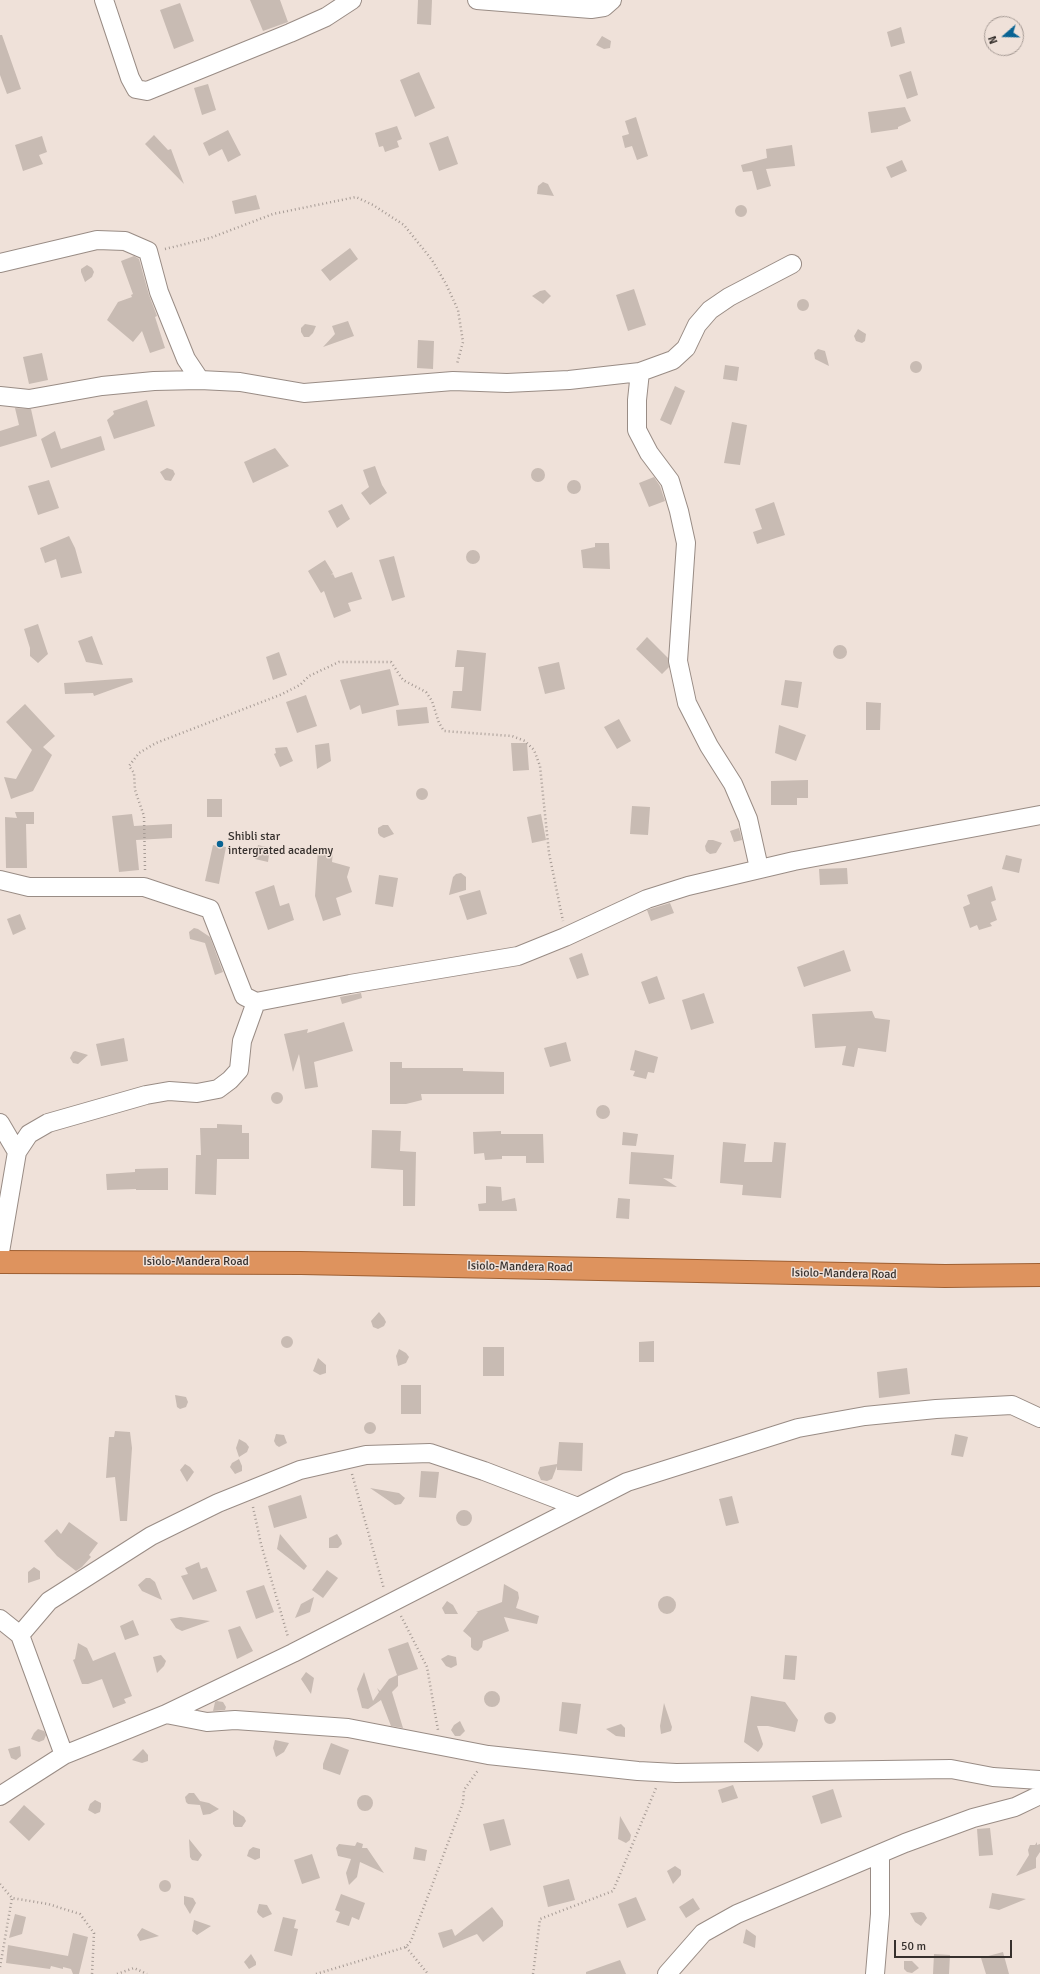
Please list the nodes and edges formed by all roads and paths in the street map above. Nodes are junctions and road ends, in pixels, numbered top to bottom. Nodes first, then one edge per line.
1 (104, 0) edge
2 (352, 0) edge
3 (477, 0) edge
4 (612, 0) edge
5 (148, 251) junction
6 (0, 263) edge
7 (792, 264) dead end
8 (640, 372) junction
9 (200, 380) junction
10 (454, 381) junction
11 (0, 396) edge
12 (1040, 815) edge
13 (758, 868) junction
14 (0, 880) edge
15 (144, 887) junction
16 (565, 937) junction
17 (256, 1002) junction
18 (0, 1123) edge
19 (18, 1152) junction
20 (0, 1252) edge
21 (0, 1262) edge
22 (1040, 1275) edge
23 (1040, 1418) edge
24 (349, 1461) junction
25 (249, 1490) junction
26 (578, 1507) junction
27 (391, 1603) junction
28 (0, 1619) edge
29 (20, 1635) junction
30 (293, 1653) junction
31 (166, 1714) junction
32 (440, 1746) junction
33 (64, 1755) junction
34 (488, 1755) junction
35 (663, 1772) junction
36 (1040, 1780) edge
37 (1040, 1795) edge
38 (0, 1796) edge
39 (880, 1854) junction
40 (0, 1884) edge
41 (12, 1898) junction
42 (406, 1947) junction
43 (0, 1967) edge
44 (92, 1974) edge
45 (117, 1974) edge
46 (147, 1974) edge
47 (316, 1974) edge
48 (428, 1974) edge
49 (533, 1974) edge
50 (667, 1974) edge
51 (875, 1974) edge

1 - 2 street
3 - 4 street
5 - 6 street
5 - 9 street
5 - 10 path
7 - 8 street
8 - 10 street
8 - 13 street
9 - 10 street
9 - 11 street
12 - 13 street
13 - 16 street
14 - 15 street
15 - 16 path
15 - 17 street
16 - 17 street
17 - 19 street
18 - 19 street
19 - 20 street
21 - 22 highway, Isiolo-Mandera Road
23 - 26 street
24 - 25 street
24 - 26 street
24 - 27 path
25 - 29 street
25 - 30 path
26 - 27 street
27 - 30 street
27 - 32 path
28 - 29 street
29 - 33 street
30 - 31 street
31 - 32 street
31 - 33 street
32 - 34 street
33 - 38 street
34 - 35 street
34 - 42 path
35 - 36 street
35 - 49 path
37 - 39 street
39 - 50 street
39 - 51 street
40 - 41 path
41 - 43 path
41 - 44 path
42 - 47 path
42 - 48 path
45 - 46 path

